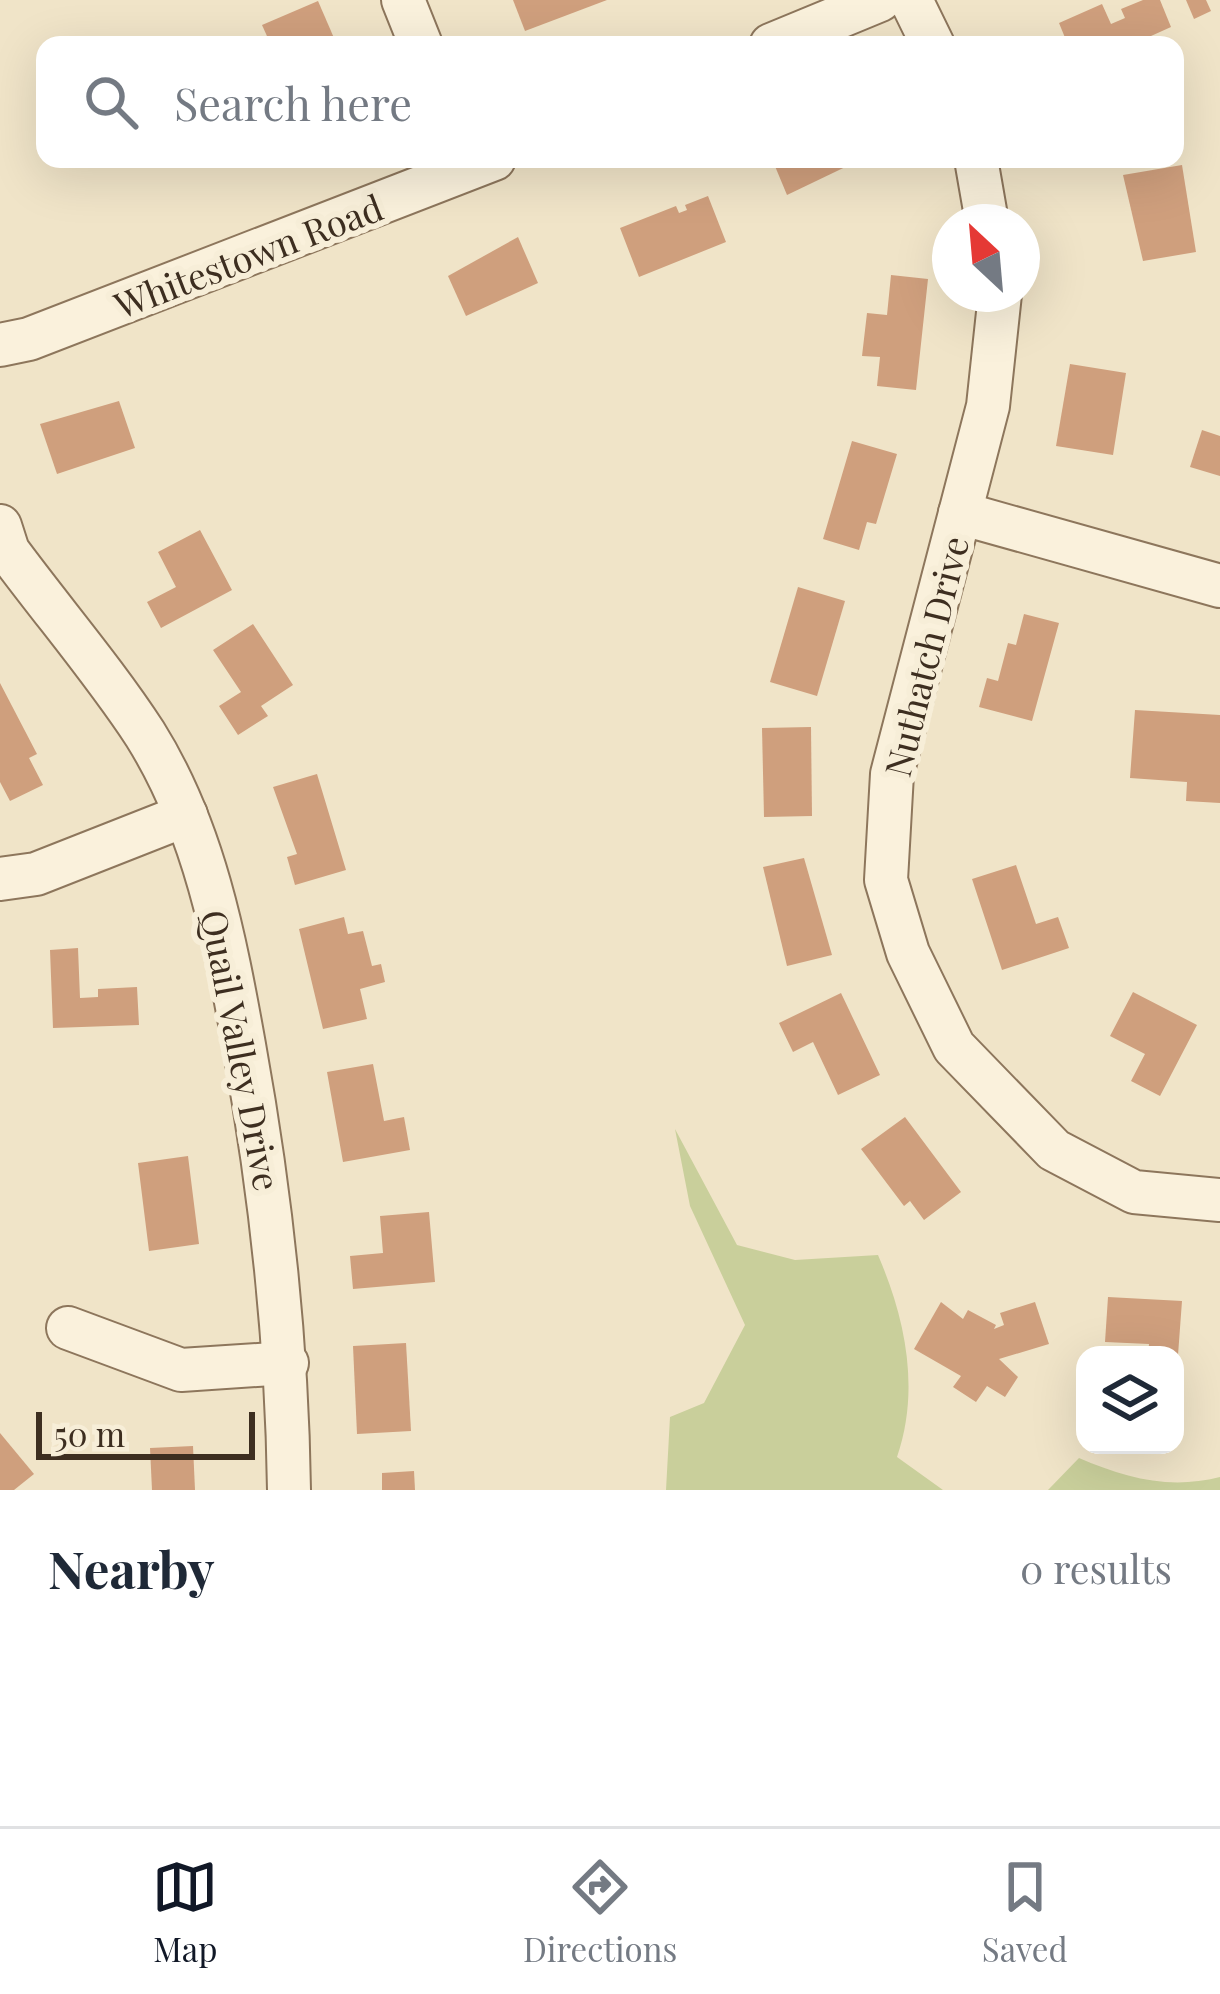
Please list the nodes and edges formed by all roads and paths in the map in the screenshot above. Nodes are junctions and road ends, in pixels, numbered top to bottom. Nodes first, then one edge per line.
1 (403, 0) edge
2 (880, 0) edge
3 (911, 0) edge
4 (417, 36) edge
5 (793, 36) edge
6 (929, 36) edge
7 (462, 168) edge
8 (978, 168) edge
9 (984, 204) edge
10 (998, 312) edge
11 (0, 345) edge
12 (960, 513) junction
13 (0, 526) edge
14 (1220, 586) edge
15 (186, 815) junction
16 (0, 879) edge
17 (1220, 1200) edge
18 (68, 1328) dead end
19 (287, 1363) junction
20 (290, 1490) edge

1 - 4 street
2 - 5 street
3 - 6 street
7 - 11 street, Whitestown Road
8 - 9 street
10 - 12 street, Nuthatch Drive
12 - 14 street
12 - 17 street, Nuthatch Drive
13 - 15 street, Quail Valley Drive
15 - 16 street
15 - 19 street, Quail Valley Drive
18 - 19 street
19 - 20 street, Quail Valley Drive

